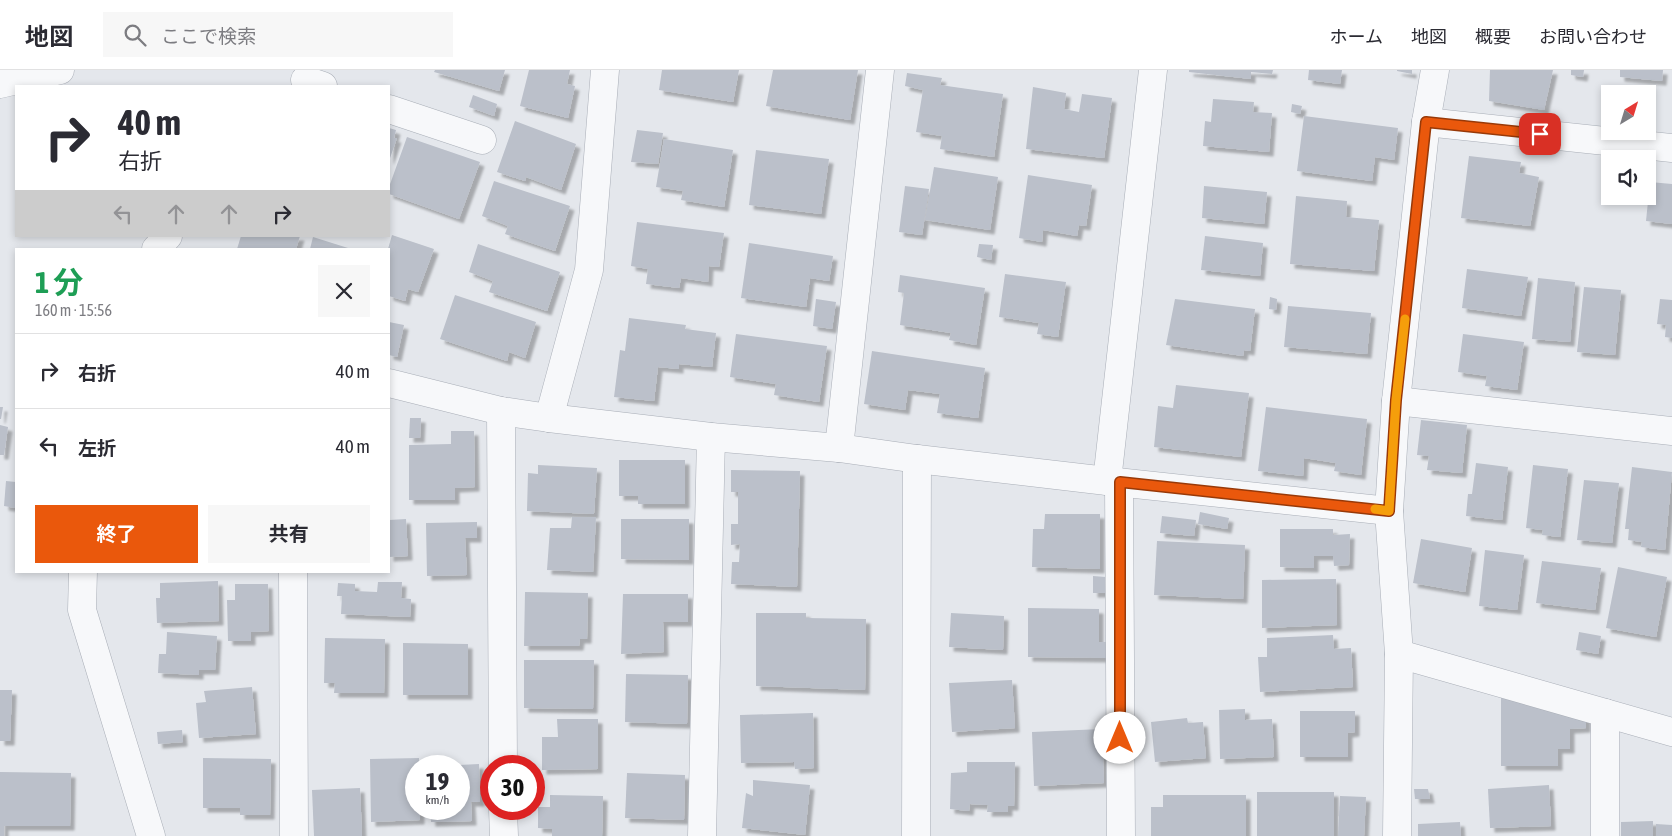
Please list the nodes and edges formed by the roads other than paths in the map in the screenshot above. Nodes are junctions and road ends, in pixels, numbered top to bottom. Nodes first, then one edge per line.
1 (60, 70) edge
2 (605, 70) edge
3 (880, 70) edge
4 (1153, 70) edge
5 (1435, 70) edge
6 (0, 84) edge
7 (390, 108) edge
8 (1426, 122) junction
9 (482, 140) dead end
10 (1672, 148) edge
11 (167, 237) edge
12 (157, 248) edge
13 (390, 383) edge
14 (1396, 400) junction
15 (501, 412) junction
16 (549, 418) junction
17 (1672, 431) edge
18 (711, 437) junction
19 (839, 448) junction
20 (917, 459) junction
21 (1113, 482) junction
22 (1389, 511) junction
23 (83, 573) edge
24 (293, 573) edge
25 (1399, 654) junction
26 (1605, 713) junction
27 (1672, 732) edge
28 (503, 755) edge
29 (503, 820) edge
30 (151, 836) edge
31 (294, 836) edge
32 (504, 836) edge
33 (702, 836) edge
34 (916, 836) edge
35 (1121, 836) edge
36 (1397, 836) edge
37 (1605, 836) edge

1 - 6 street
2 - 16 street
3 - 19 street
4 - 21 street
5 - 8 street
7 - 9 street
8 - 10 street
8 - 14 street
11 - 12 street
13 - 15 street
14 - 17 street
14 - 22 street
15 - 16 street
15 - 28 street
16 - 18 street
18 - 19 street
18 - 33 street
19 - 20 street
20 - 21 street
20 - 34 street
21 - 22 street
21 - 35 street
22 - 25 street
23 - 30 street
24 - 31 street
25 - 26 street
25 - 36 street
26 - 27 street
26 - 37 street
29 - 32 street

